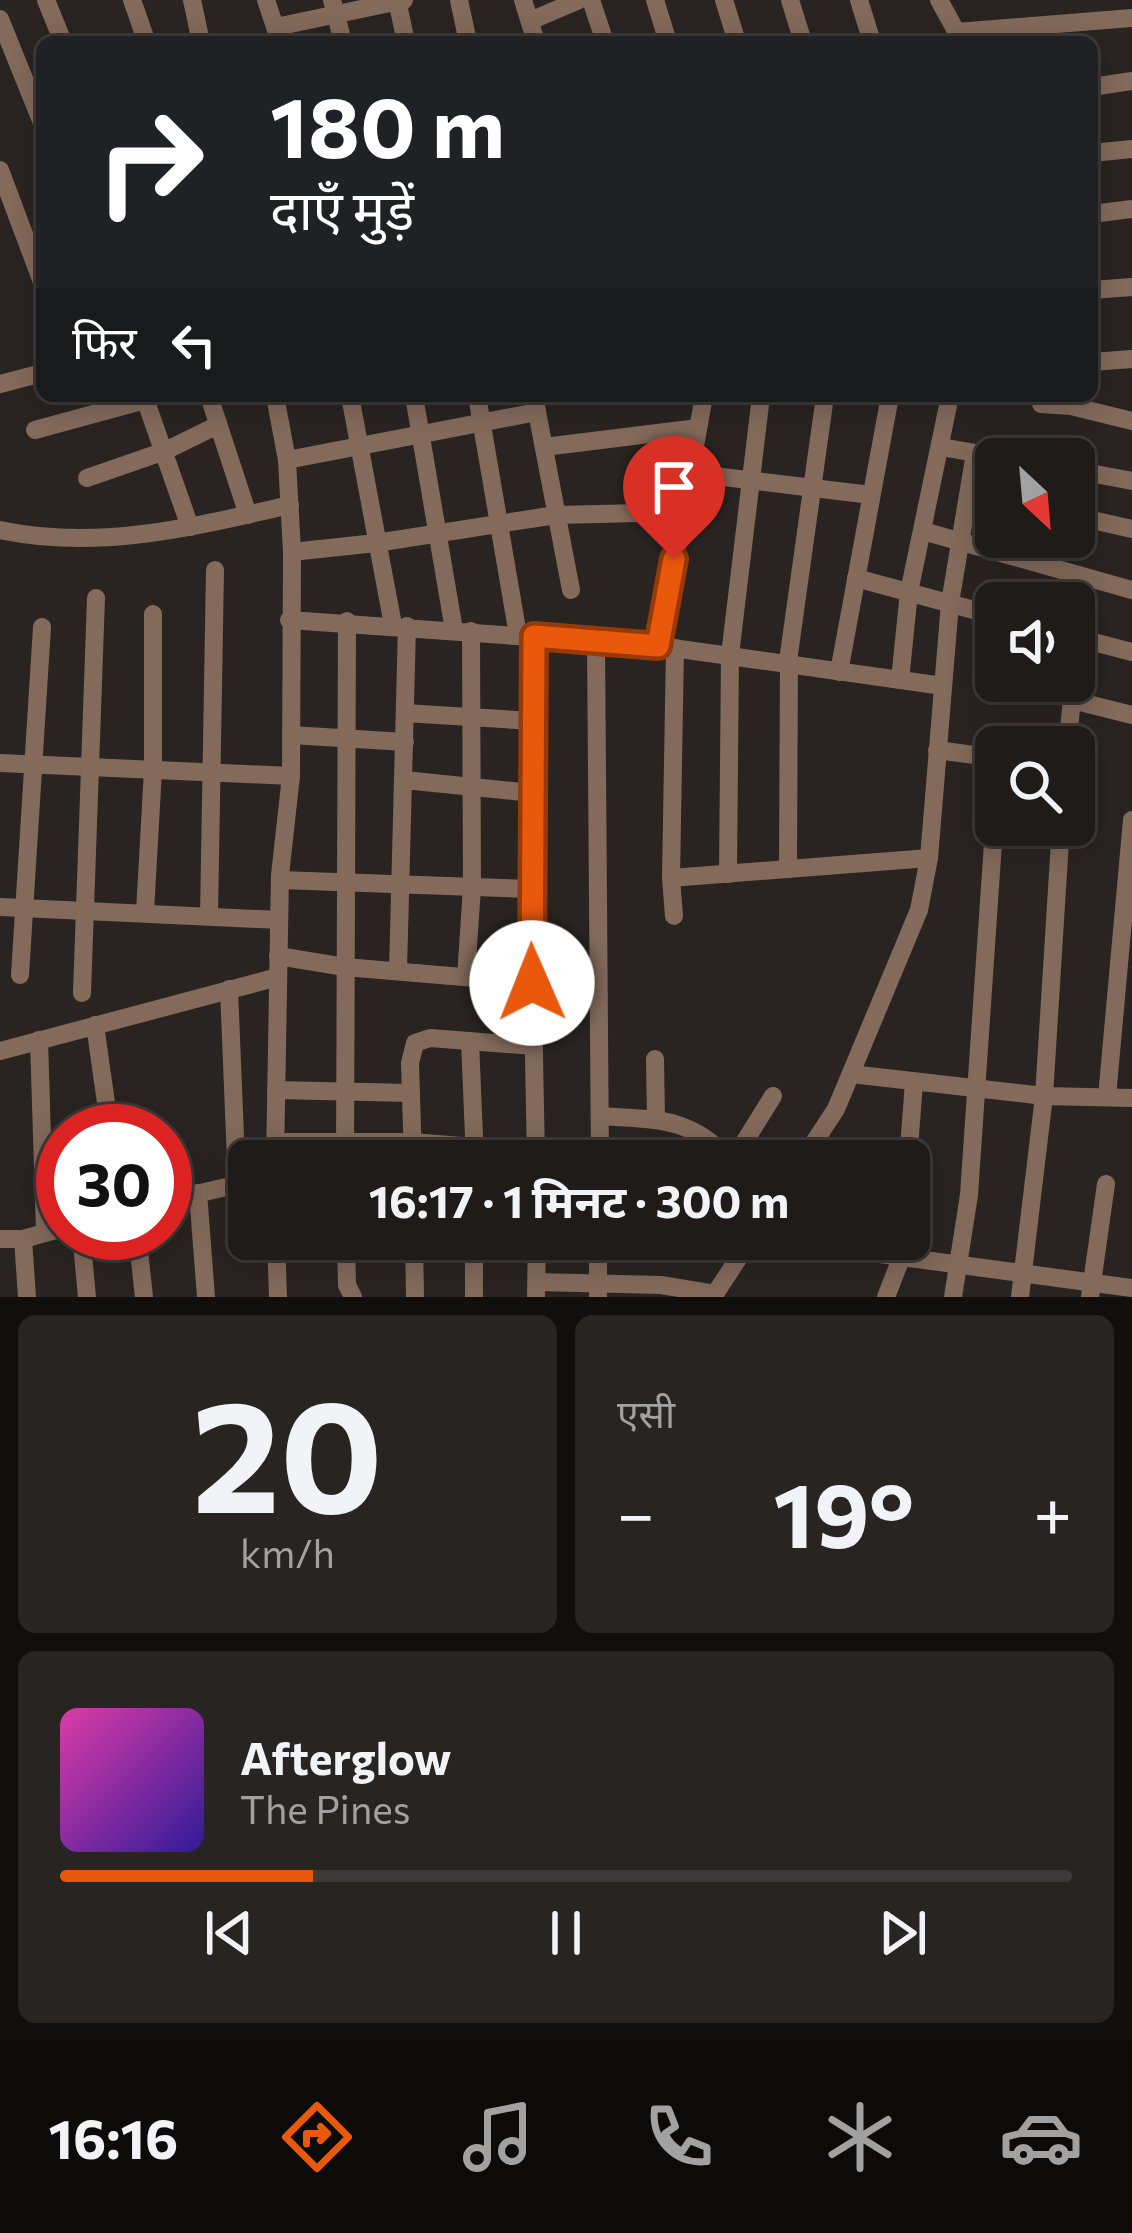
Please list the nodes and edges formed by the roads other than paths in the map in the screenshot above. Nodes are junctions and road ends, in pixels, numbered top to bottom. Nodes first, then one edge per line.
1 (46, 0) edge
2 (132, 0) edge
3 (192, 0) edge
4 (266, 0) edge
5 (400, 0) edge
6 (459, 0) edge
7 (524, 0) edge
8 (579, 0) edge
9 (591, 0) edge
10 (655, 0) edge
11 (724, 0) edge
12 (790, 0) edge
13 (939, 0) edge
14 (862, 1) edge
15 (334, 7) edge
16 (1132, 18) edge
17 (0, 20) edge
18 (530, 21) junction
19 (278, 34) edge
20 (61, 36) edge
21 (145, 36) edge
22 (200, 36) edge
23 (405, 36) edge
24 (467, 36) edge
25 (534, 36) edge
26 (603, 36) edge
27 (666, 36) edge
28 (735, 36) edge
29 (801, 36) edge
30 (871, 36) edge
31 (959, 36) edge
32 (969, 36) edge
33 (1132, 81) edge
34 (1098, 85) edge
35 (36, 108) edge
36 (1132, 149) edge
37 (1098, 152) edge
38 (0, 170) edge
39 (1132, 208) edge
40 (1098, 213) edge
41 (36, 266) edge
42 (1132, 287) edge
43 (1098, 290) edge
44 (1132, 359) edge
45 (1098, 362) edge
46 (36, 375) edge
47 (0, 384) edge
48 (130, 402) edge
49 (146, 402) edge
50 (211, 402) edge
51 (276, 402) edge
52 (351, 402) edge
53 (415, 402) edge
54 (478, 402) edge
55 (703, 402) edge
56 (760, 402) edge
57 (824, 402) edge
58 (889, 402) edge
59 (949, 402) edge
60 (1061, 402) edge
61 (1074, 402) edge
62 (536, 404) edge
63 (1041, 404) dead end
64 (1132, 421) edge
65 (481, 423) junction
66 (218, 425) junction
67 (698, 428) junction
68 (35, 430) dead end
69 (421, 434) junction
70 (359, 446) junction
71 (544, 447) junction
72 (941, 447) junction
73 (165, 451) junction
74 (975, 453) joint
75 (287, 460) junction
76 (690, 473) junction
77 (1095, 474) edge
78 (88, 478) dead end
79 (749, 478) junction
80 (1132, 481) edge
81 (811, 487) junction
82 (970, 492) junction
83 (975, 493) edge
84 (872, 495) junction
85 (290, 506) junction
86 (640, 513) dead end
87 (248, 514) junction
88 (556, 515) junction
89 (1095, 521) edge
90 (498, 524) junction
91 (190, 527) junction
92 (1132, 529) edge
93 (0, 530) edge
94 (923, 531) junction
95 (436, 535) junction
96 (962, 542) junction
97 (376, 543) junction
98 (292, 552) junction
99 (215, 570) dead end
100 (856, 578) junction
101 (571, 590) dead end
102 (1132, 590) edge
103 (909, 592) junction
104 (96, 598) dead end
105 (950, 603) junction
106 (975, 610) edge
107 (153, 614) dead end
108 (290, 620) junction
109 (347, 621) junction
110 (400, 625) junction
111 (42, 628) dead end
112 (463, 630) junction
113 (526, 635) junction
114 (1095, 640) edge
115 (596, 641) junction
116 (1131, 645) edge
117 (667, 647) junction
118 (730, 655) junction
119 (788, 663) junction
120 (839, 671) junction
121 (900, 680) junction
122 (943, 686) junction
123 (1095, 697) edge
124 (405, 712) junction
125 (1132, 715) edge
126 (470, 717) junction
127 (533, 721) junction
128 (291, 735) junction
129 (346, 739) junction
130 (404, 742) junction
131 (937, 750) junction
132 (975, 755) edge
133 (0, 763) edge
134 (32, 765) junction
135 (90, 767) junction
136 (153, 770) junction
137 (212, 772) junction
138 (291, 776) junction
139 (404, 780) junction
140 (472, 787) junction
141 (532, 793) junction
142 (1132, 820) edge
143 (993, 846) edge
144 (1060, 846) edge
145 (929, 858) junction
146 (788, 869) junction
147 (728, 874) junction
148 (671, 878) junction
149 (280, 880) junction
150 (345, 882) junction
151 (401, 884) junction
152 (472, 886) junction
153 (531, 889) junction
154 (0, 907) edge
155 (24, 908) junction
156 (88, 909) junction
157 (146, 912) junction
158 (209, 916) junction
159 (674, 916) dead end
160 (279, 920) junction
161 (278, 956) junction
162 (345, 967) junction
163 (398, 971) junction
164 (20, 975) dead end
165 (278, 977) junction
166 (466, 977) junction
167 (532, 983) junction
168 (229, 989) junction
169 (82, 993) dead end
170 (95, 1024) junction
171 (39, 1040) junction
172 (470, 1041) junction
173 (534, 1046) junction
174 (0, 1051) edge
175 (655, 1059) dead end
176 (851, 1074) junction
177 (914, 1082) junction
178 (976, 1089) junction
179 (276, 1090) junction
180 (345, 1090) junction
181 (411, 1093) junction
182 (773, 1096) dead end
183 (1044, 1096) junction
184 (1107, 1097) junction
185 (1132, 1098) edge
186 (44, 1104) edge
187 (106, 1104) edge
188 (600, 1116) junction
189 (656, 1120) junction
190 (240, 1140) edge
191 (275, 1140) edge
192 (345, 1140) edge
193 (413, 1140) edge
194 (474, 1140) edge
195 (536, 1140) edge
196 (600, 1140) edge
197 (705, 1140) edge
198 (746, 1140) edge
199 (816, 1140) edge
200 (910, 1140) edge
201 (1106, 1184) dead end
202 (228, 1187) edge
203 (198, 1193) junction
204 (192, 1194) edge
205 (36, 1235) edge
206 (0, 1239) edge
207 (23, 1239) junction
208 (930, 1255) edge
209 (84, 1260) edge
210 (140, 1260) edge
211 (277, 1260) edge
212 (346, 1260) edge
213 (414, 1260) edge
214 (474, 1260) edge
215 (737, 1260) edge
216 (898, 1260) edge
217 (958, 1263) junction
218 (1023, 1272) junction
219 (1132, 1288) edge
220 (537, 1289) edge
221 (598, 1289) edge
222 (1091, 1290) edge
223 (714, 1295) edge
224 (28, 1297) edge
225 (87, 1297) edge
226 (145, 1297) edge
227 (206, 1297) edge
228 (278, 1297) edge
229 (353, 1297) edge
230 (415, 1297) edge
231 (474, 1297) edge
232 (886, 1297) edge
233 (953, 1297) edge
234 (1020, 1297) edge

1 - 20 street
2 - 21 street
3 - 22 street
4 - 19 street
5 - 15 street
5 - 23 street
6 - 24 street
7 - 18 street
8 - 18 street
9 - 26 street
10 - 27 street
11 - 28 street
12 - 29 street
13 - 31 street
14 - 30 street
15 - 19 street
16 - 32 street
17 - 35 street
18 - 25 street
33 - 34 street
36 - 37 street
38 - 41 street
39 - 40 street
42 - 43 street
44 - 45 street
46 - 47 street
48 - 68 street
49 - 73 street
50 - 66 street
51 - 75 street
52 - 70 street
53 - 69 street
54 - 65 street
55 - 67 street
56 - 79 street
57 - 81 street
58 - 84 street
59 - 72 street
60 - 63 street
61 - 64 street
62 - 65 street
62 - 71 street
65 - 69 street
65 - 90 street
66 - 73 street
66 - 87 street
67 - 71 street
67 - 76 street
69 - 70 street
69 - 95 street
70 - 75 street
70 - 97 street
71 - 88 street
72 - 74 street
72 - 94 street
73 - 78 street
73 - 91 street
74 - 82 street
75 - 85 street
76 - 79 street
76 - 117 street
77 - 80 street
79 - 81 street
79 - 118 street
81 - 84 street
81 - 119 street
82 - 83 street
82 - 96 street
84 - 100 street
85 - 87 street
85 - 98 street
86 - 88 street
87 - 91 street
88 - 90 street
88 - 101 street
89 - 92 street
90 - 95 street
90 - 113 street
91 - 93 street
94 - 96 street
94 - 103 street
95 - 97 street
95 - 112 street
96 - 102 street
96 - 105 street
97 - 98 street
97 - 110 street
98 - 108 street
99 - 137 street
100 - 103 street
100 - 120 street
103 - 105 street
103 - 121 street
104 - 135 street
105 - 106 street
105 - 122 street
107 - 136 street
108 - 109 street
108 - 128 street
109 - 110 street
109 - 129 street
110 - 112 street
110 - 124 street
111 - 134 street
112 - 113 street
112 - 126 street
113 - 115 street
113 - 127 street
114 - 116 street
115 - 117 street
115 - 188 street
117 - 118 street
117 - 148 street
118 - 119 street
118 - 147 street
119 - 120 street
119 - 146 street
120 - 121 street
121 - 122 street
122 - 131 street
123 - 125 street
124 - 126 street
124 - 130 street
126 - 127 street
126 - 140 street
127 - 141 street
128 - 129 street
128 - 138 street
129 - 130 street
129 - 150 street
130 - 139 street
131 - 132 street
131 - 145 street
133 - 134 street
134 - 135 street
134 - 155 street
135 - 136 street
135 - 156 street
136 - 137 street
136 - 157 street
137 - 138 street
137 - 158 street
138 - 149 street
139 - 140 street
139 - 151 street
140 - 141 street
140 - 152 street
141 - 153 street
142 - 184 street
143 - 178 street
144 - 183 street
145 - 146 street
145 - 176 street
146 - 147 street
147 - 148 street
148 - 159 street
149 - 150 street
149 - 160 street
150 - 151 street
150 - 162 street
151 - 152 street
151 - 163 street
152 - 153 street
152 - 166 street
153 - 167 street
154 - 155 street
155 - 156 street
155 - 164 street
156 - 157 street
156 - 169 street
157 - 158 street
158 - 160 street
160 - 161 street
161 - 162 street
161 - 165 street
162 - 163 street
162 - 180 street
163 - 166 street
165 - 168 street
165 - 179 street
166 - 167 street
167 - 173 street
168 - 170 street
168 - 190 street
170 - 171 street
170 - 187 street
171 - 174 street
171 - 186 street
172 - 173 street
172 - 181 street
172 - 194 street
173 - 195 street
175 - 189 street
176 - 177 street
176 - 199 street
177 - 178 street
177 - 200 street
178 - 183 street
178 - 217 street
179 - 180 street
179 - 191 street
180 - 181 street
180 - 192 street
181 - 193 street
182 - 198 street
183 - 184 street
183 - 218 street
184 - 185 street
188 - 189 street
188 - 196 street
189 - 197 street
201 - 222 street
202 - 203 street
203 - 204 street
203 - 227 street
205 - 207 street
206 - 207 street
207 - 224 street
208 - 217 street
209 - 225 street
210 - 226 street
211 - 228 street
212 - 229 street
213 - 230 street
214 - 231 street
215 - 223 street
216 - 232 street
217 - 218 street
217 - 233 street
218 - 222 street
218 - 234 street
219 - 222 street
220 - 221 street
221 - 223 street

